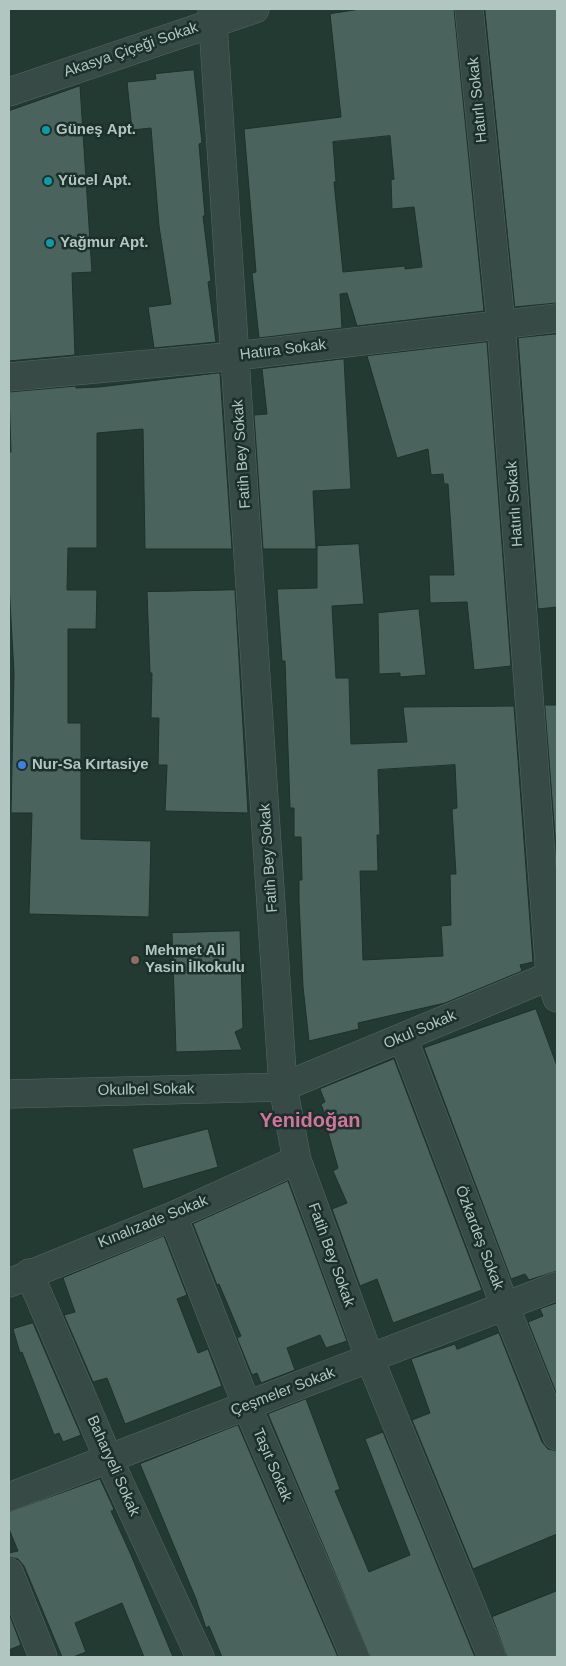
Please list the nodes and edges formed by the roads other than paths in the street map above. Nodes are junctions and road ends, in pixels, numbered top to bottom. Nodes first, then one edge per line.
1 (254, 9) edge
2 (469, 9) edge
3 (213, 15) edge
4 (9, 92) edge
5 (557, 318) edge
6 (501, 324) junction
7 (236, 356) junction
8 (9, 377) edge
9 (555, 982) edge
10 (403, 1038) junction
11 (283, 1087) junction
12 (9, 1094) edge
13 (297, 1160) junction
14 (173, 1216) junction
15 (19, 1278) edge
16 (557, 1286) edge
17 (505, 1306) junction
18 (370, 1359) junction
19 (247, 1406) junction
20 (557, 1436) edge
21 (109, 1460) junction
22 (9, 1497) edge
23 (9, 1572) edge
24 (43, 1657) edge
25 (200, 1657) edge
26 (355, 1657) edge
27 (492, 1657) edge

1 - 3 street, Akasya Çiçeği Sokak
2 - 6 street, Hatırlı Sokak
3 - 4 street, Akasya Çiçeği Sokak
3 - 7 street, Fatih Bey Sokak
5 - 6 street, Hatıra Sokak
6 - 7 street, Hatıra Sokak
6 - 9 street, Hatırlı Sokak
7 - 8 street, Hatıra Sokak
7 - 11 street, Fatih Bey Sokak
9 - 10 street, Okul Sokak
10 - 11 street, Okul Sokak
10 - 17 street, Özkardeş Sokak
11 - 12 street, Okulbel Sokak
11 - 13 street, Fatih Bey Sokak
13 - 14 street, Kınalızade Sokak
13 - 18 street, Fatih Bey Sokak
14 - 15 street, Kınalızade Sokak
14 - 19 street, Taşıt Sokak
15 - 21 street, Baharyeli Sokak
16 - 17 street, Çeşmeler Sokak
17 - 18 street, Çeşmeler Sokak
17 - 20 street, Özkardeş Sokak
18 - 19 street, Çeşmeler Sokak
18 - 27 street, Fatih Bey Sokak
19 - 21 street, Çeşmeler Sokak
19 - 26 street, Taşıt Sokak
21 - 22 street, Çeşmeler Sokak
21 - 25 street, Baharyeli Sokak
23 - 24 street

